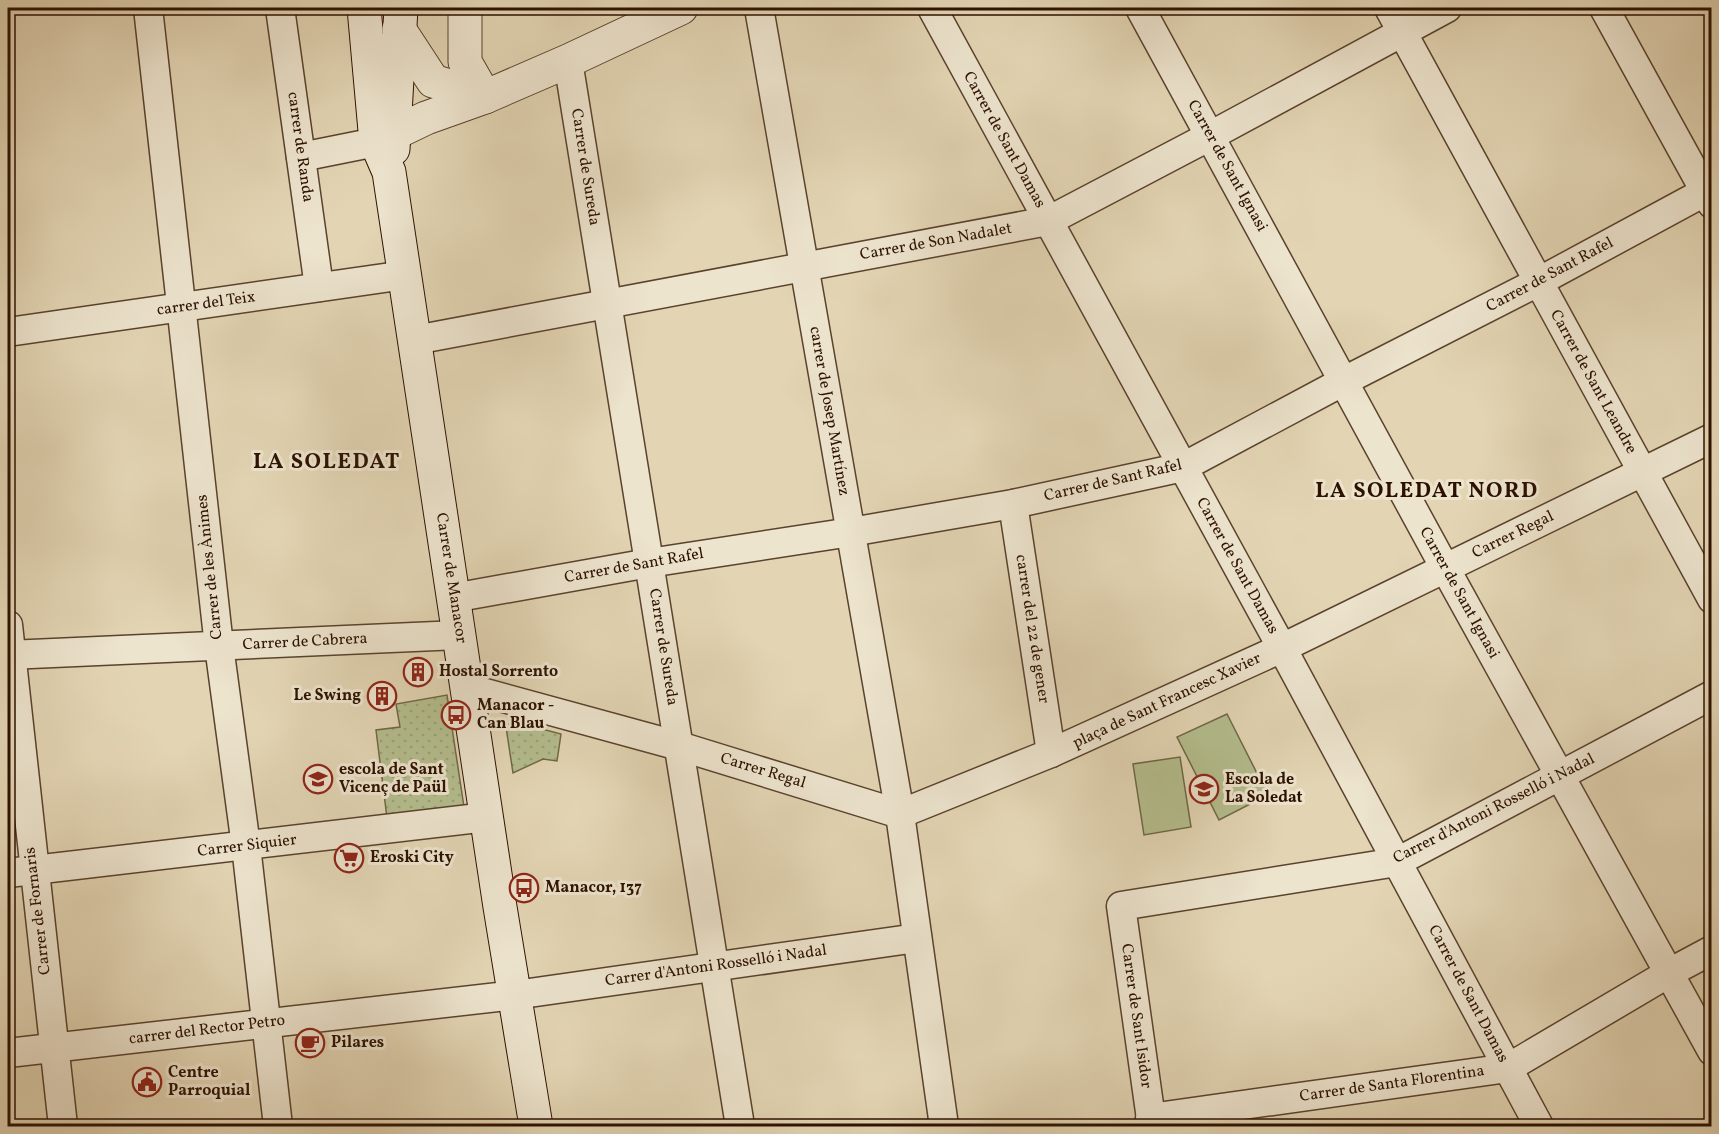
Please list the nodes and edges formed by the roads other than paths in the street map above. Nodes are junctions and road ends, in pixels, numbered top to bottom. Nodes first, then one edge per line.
1 (148, 8) edge
2 (280, 8) edge
3 (364, 8) edge
4 (463, 8) edge
5 (681, 8) edge
6 (759, 8) edge
7 (932, 8) edge
8 (1140, 8) edge
9 (1447, 8) edge
10 (1604, 8) edge
11 (400, 18) edge
12 (1395, 19) edge
13 (568, 61) junction
14 (433, 81) junction
15 (485, 97) junction
16 (393, 134) junction
17 (1210, 136) junction
18 (301, 157) junction
19 (1709, 194) edge
20 (1048, 221) junction
21 (804, 266) junction
22 (405, 275) junction
23 (1538, 282) junction
24 (319, 287) junction
25 (607, 303) junction
26 (182, 308) junction
27 (8, 332) edge
28 (415, 340) junction
29 (1344, 381) junction
30 (1712, 438) edge
31 (1183, 467) junction
32 (1643, 471) junction
33 (1013, 504) junction
34 (851, 532) junction
35 (649, 563) junction
36 (1445, 568) junction
37 (453, 598) junction
38 (1712, 599) edge
39 (8, 625) edge
40 (459, 635) junction
41 (219, 646) junction
42 (1282, 648) junction
43 (10, 655) edge
44 (467, 688) junction
45 (1712, 695) edge
46 (679, 746) junction
47 (1052, 753) junction
48 (1561, 776) junction
49 (900, 814) junction
50 (487, 817) junction
51 (246, 846) junction
52 (1397, 862) junction
53 (20, 872) edge
54 (1121, 906) joint
55 (917, 938) junction
56 (1712, 950) edge
57 (715, 966) junction
58 (1669, 973) junction
59 (515, 996) junction
60 (267, 1023) junction
61 (54, 1047) junction
62 (1712, 1051) edge
63 (8, 1053) edge
64 (1508, 1068) junction
65 (1151, 1122) edge
66 (63, 1126) edge
67 (278, 1126) edge
68 (536, 1126) edge
69 (741, 1126) edge
70 (944, 1126) edge
71 (1539, 1126) edge

1 - 26 street, Carrer de les Ànimes
2 - 18 street, carrer de Randa
3 - 16 main road, Carrer de Manacor
4 - 14 main road
4 - 15 main road
5 - 13 main road
6 - 21 street, carrer de Josep Martínez
7 - 20 street, Carrer de Sant Damas
8 - 17 street, Carrer de Sant Ignasi
9 - 12 street, Carrer de Son Nadalet
10 - 19 street
11 - 14 main road
11 - 16 main road, Carrer de Manacor
12 - 17 street, Carrer de Son Nadalet
12 - 23 street, Carrer de Sant Leandre
13 - 15 main road
13 - 25 street, Carrer de Sureda
14 - 15 main road
14 - 16 main road
15 - 16 main road
16 - 18 street
16 - 22 main road, Carrer de Manacor
17 - 20 street, Carrer de Son Nadalet
17 - 29 street, Carrer de Sant Ignasi
18 - 24 street, carrer de Randa
19 - 23 street, Carrer de Sant Rafel
20 - 21 street, Carrer de Son Nadalet
20 - 31 street, Carrer de Sant Damas
21 - 25 street, Carrer de Son Nadalet
21 - 34 street, carrer de Josep Martínez
22 - 24 street, carrer del Teix
22 - 28 main road, Carrer de Manacor
23 - 29 street, Carrer de Sant Rafel
23 - 32 street, Carrer de Sant Leandre
24 - 26 street, carrer del Teix
25 - 28 street, Carrer de Son Nadalet
25 - 35 street, Carrer de Sureda
26 - 27 street, carrer del Teix
26 - 41 street, Carrer de les Ànimes
28 - 37 main road, Carrer de Manacor
29 - 31 street, Carrer de Sant Rafel
29 - 36 street, Carrer de Sant Ignasi
30 - 32 street, Carrer Regal
31 - 33 street, Carrer de Sant Rafel
31 - 42 street, Carrer de Sant Damas
32 - 36 street, Carrer Regal
32 - 38 street, Carrer de Sant Leandre
33 - 34 street, Carrer de Sant Rafel
33 - 47 street, carrer del 22 de gener
34 - 35 street, Carrer de Sant Rafel
34 - 49 street, carrer de Josep Martínez
35 - 37 street, Carrer de Sant Rafel
35 - 46 street, Carrer de Sureda
36 - 42 street, Carrer Regal
36 - 48 street, Carrer de Sant Ignasi
37 - 40 main road, Carrer de Manacor
39 - 43 street, Carrer de Fornaris
40 - 41 street, Carrer de Cabrera
40 - 44 main road, Carrer de Manacor
41 - 43 street, Carrer de Cabrera
41 - 51 street, Carrer de les Ànimes
42 - 47 street, plaça de Sant Francesc Xavier
42 - 52 street, Carrer de Sant Damas
43 - 53 street, Carrer de Fornaris
44 - 46 street, Carrer Regal
44 - 50 main road, Carrer de Manacor
45 - 48 street, Carrer d'Antoni Rosselló i Nadal
46 - 49 street, Carrer Regal
46 - 57 street, Carrer de Sureda
47 - 49 street
48 - 52 street, Carrer d'Antoni Rosselló i Nadal
48 - 58 street, Carrer de Sant Ignasi
49 - 55 street
50 - 51 street, Carrer Siquier
50 - 59 main road, Carrer de Manacor
51 - 53 street, Carrer Siquier
51 - 60 street, Carrer de les Ànimes
52 - 54 street, Carrer d'Antoni Rosselló i Nadal
52 - 64 street, Carrer de Sant Damas
53 - 61 street, Carrer de Fornaris
54 - 65 street, Carrer de Sant Isidor
55 - 57 street, Carrer d'Antoni Rosselló i Nadal
55 - 70 street
56 - 58 street, Carrer de Santa Florentina
57 - 59 street, Carrer d'Antoni Rosselló i Nadal
57 - 69 street, Carrer de Sureda
58 - 62 street, Carrer de Sant Ignasi
58 - 64 street, Carrer de Santa Florentina
59 - 60 street, carrer del Rector Petro
59 - 68 main road, Carrer de Manacor
60 - 61 street, carrer del Rector Petro
60 - 67 street, Carrer de les Ànimes
61 - 63 street, carrer del Rector Petro
61 - 66 street, Carrer de Fornaris
64 - 65 street, Carrer de Santa Florentina
64 - 71 street, Carrer de Sant Damas

